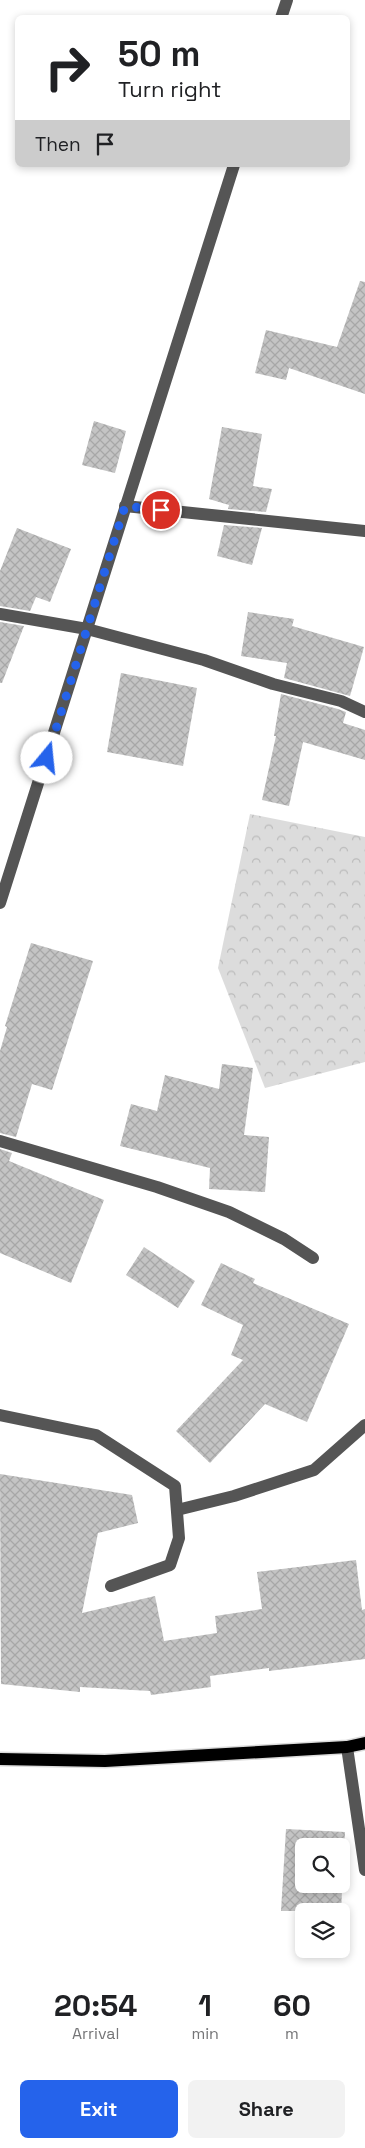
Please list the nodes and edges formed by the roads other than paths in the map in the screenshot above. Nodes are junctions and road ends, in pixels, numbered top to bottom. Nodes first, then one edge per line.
1 (287, 0) edge
2 (282, 15) edge
3 (233, 167) edge
4 (125, 506) junction
5 (365, 532) edge
6 (0, 614) edge
7 (87, 629) junction
8 (365, 712) edge
9 (0, 903) edge
10 (0, 1141) edge
11 (313, 1258) dead end
12 (0, 1415) edge
13 (365, 1425) edge
14 (177, 1510) junction
15 (111, 1586) dead end
16 (365, 1743) edge
17 (347, 1747) junction
18 (0, 1758) edge
19 (365, 1870) edge

1 - 2 street
3 - 4 street
4 - 5 street
4 - 7 street
6 - 7 street
7 - 8 street
7 - 9 street
10 - 11 street
12 - 14 street
13 - 14 street
14 - 15 street
16 - 17 main road
17 - 18 main road
17 - 19 street

